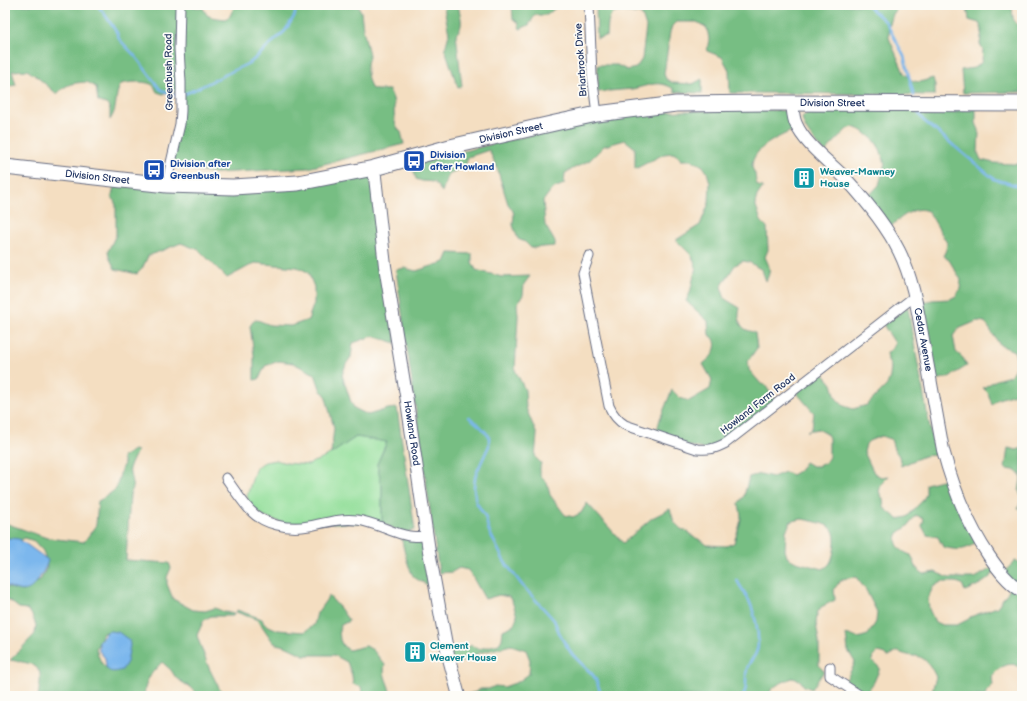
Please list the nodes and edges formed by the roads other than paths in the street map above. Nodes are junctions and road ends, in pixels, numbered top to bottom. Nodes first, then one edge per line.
1 (180, 5) edge
2 (589, 5) edge
3 (792, 103) junction
4 (1022, 104) edge
5 (597, 114) junction
6 (5, 166) edge
7 (374, 168) junction
8 (167, 185) junction
9 (589, 256) dead end
10 (915, 296) junction
11 (226, 478) dead end
12 (427, 536) junction
13 (1022, 591) edge
14 (830, 667) dead end
15 (460, 696) edge
16 (861, 696) edge

1 - 8 street, Greenbush Road
2 - 5 street, Briarbrook Drive
3 - 4 main road, Division Street
3 - 5 main road, Division Street
3 - 10 street, Cedar Avenue
5 - 7 main road, Division Street
6 - 8 main road, Division Street
7 - 8 main road, Division Street
7 - 12 street, Howland Road
9 - 10 street, Howland Farm Road
10 - 13 street, Cedar Avenue
11 - 12 street
12 - 15 street, Howland Road
14 - 16 street

